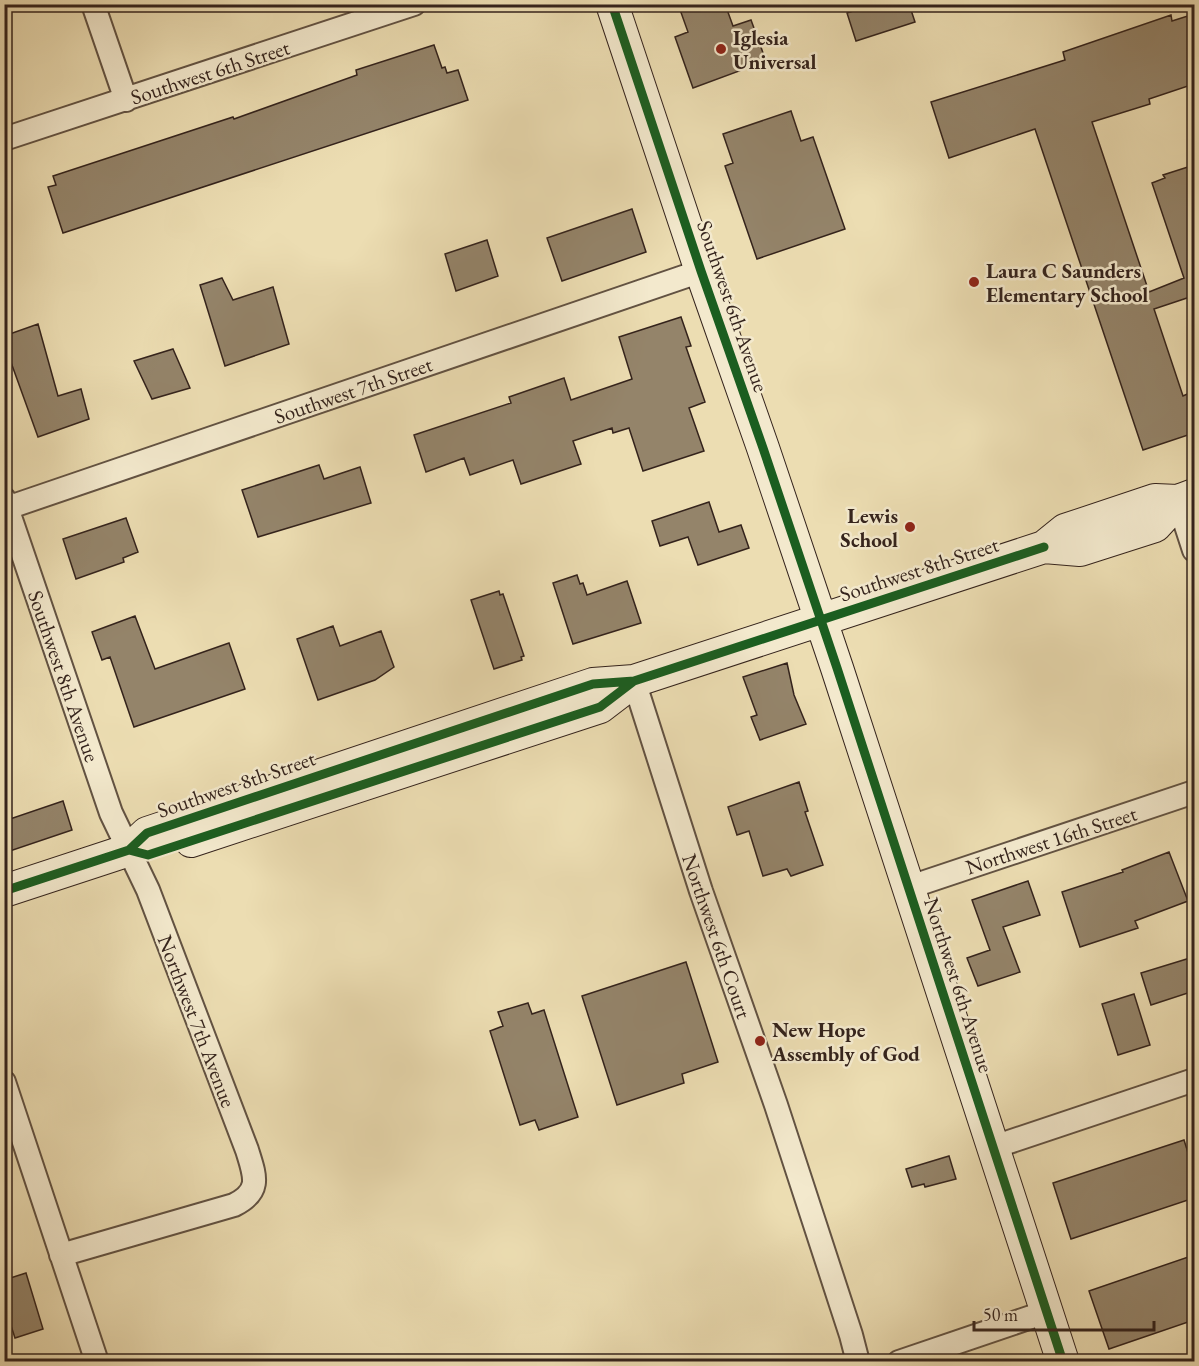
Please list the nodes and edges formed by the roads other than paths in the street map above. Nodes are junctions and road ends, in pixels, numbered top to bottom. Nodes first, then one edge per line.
1 (93, 4) edge
2 (414, 4) edge
3 (612, 4) edge
4 (353, 14) edge
5 (126, 100) junction
6 (4, 139) edge
7 (701, 271) junction
8 (1186, 498) edge
9 (5, 505) edge
10 (1194, 550) edge
11 (820, 620) junction
12 (634, 681) junction
13 (1194, 792) edge
14 (129, 850) junction
15 (907, 888) junction
16 (4, 891) edge
17 (1194, 1080) edge
18 (4, 1082) edge
19 (994, 1147) junction
20 (61, 1255) junction
21 (1046, 1312) junction
22 (97, 1362) edge
23 (858, 1362) edge
24 (899, 1362) edge
25 (1063, 1362) edge

1 - 5 street
2 - 4 street, Southwest 6th Street
3 - 7 street, Southwest 6th Avenue
4 - 5 street, Southwest 6th Street
5 - 6 street, Southwest 6th Street
7 - 9 street, Southwest 7th Street
7 - 11 street, Southwest 6th Avenue
8 - 10 street
8 - 11 street, Southwest 8th Street
9 - 14 street, Southwest 8th Avenue
11 - 12 street, Southwest 8th Street
11 - 15 street, Northwest 6th Avenue
12 - 14 street, Southwest 8th Street
12 - 23 street, Northwest 6th Court
13 - 15 street, Northwest 16th Street
14 - 16 street
14 - 20 street, Northwest 7th Avenue
15 - 19 street, Northwest 6th Avenue
17 - 19 street
18 - 20 street
19 - 21 street, Northwest 6th Avenue
20 - 22 street
21 - 24 street
21 - 25 street, Northwest 6th Avenue

